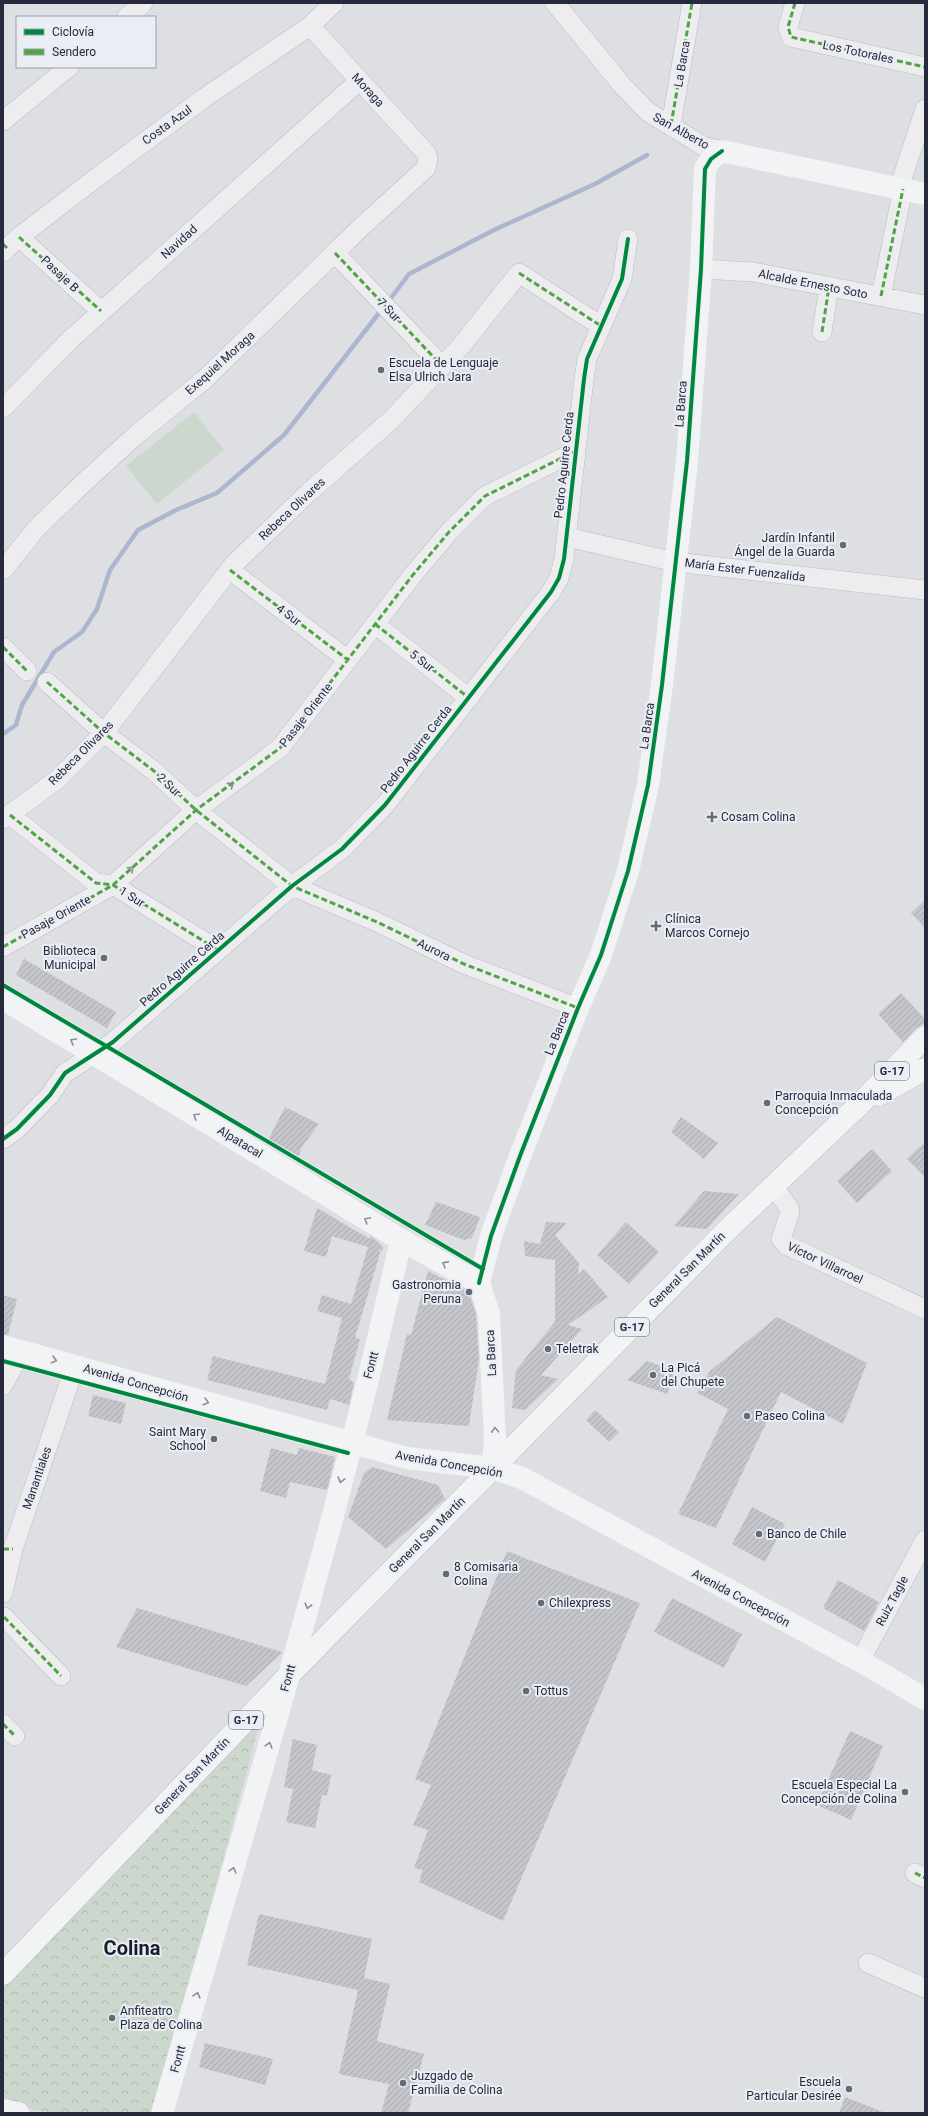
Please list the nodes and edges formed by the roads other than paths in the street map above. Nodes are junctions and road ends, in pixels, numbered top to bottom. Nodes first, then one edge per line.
1 (143, 3) edge
2 (334, 3) edge
3 (555, 3) edge
4 (692, 3) edge
5 (795, 3) edge
6 (128, 16) edge
7 (310, 26) junction
8 (925, 66) edge
9 (68, 68) edge
10 (359, 81) junction
11 (925, 109) edge
12 (3, 121) edge
13 (671, 125) junction
14 (722, 151) junction
15 (426, 153) joint
16 (901, 188) junction
17 (925, 194) edge
18 (628, 239) dead end
19 (8, 245) edge
20 (335, 253) junction
21 (701, 269) junction
22 (829, 287) junction
23 (881, 296) junction
24 (925, 305) edge
25 (101, 311) junction
26 (601, 326) junction
27 (822, 332) dead end
28 (442, 366) junction
29 (3, 408) edge
30 (576, 451) junction
31 (567, 537) junction
32 (675, 562) junction
33 (3, 570) edge
34 (230, 570) junction
35 (925, 590) edge
36 (375, 624) junction
37 (3, 648) edge
38 (348, 660) junction
39 (27, 671) dead end
40 (47, 682) dead end
41 (469, 698) junction
42 (104, 733) junction
43 (196, 810) junction
44 (6, 817) edge
45 (113, 885) junction
46 (292, 886) junction
47 (3, 947) edge
48 (218, 950) junction
49 (3, 999) edge
50 (578, 1008) junction
51 (925, 1037) edge
52 (94, 1054) junction
53 (925, 1069) edge
54 (859, 1105) junction
55 (3, 1139) edge
56 (774, 1187) junction
57 (401, 1240) junction
58 (479, 1283) junction
59 (925, 1309) edge
60 (12, 1348) edge
61 (75, 1366) junction
62 (3, 1385) edge
63 (351, 1443) junction
64 (492, 1468) junction
65 (925, 1540) edge
66 (8, 1549) edge
67 (3, 1592) edge
68 (3, 1612) edge
69 (860, 1661) junction
70 (290, 1674) junction
71 (61, 1676) dead end
72 (925, 1699) edge
73 (868, 1963) dead end
74 (3, 1974) edge
75 (925, 1988) edge
76 (3, 2110) edge
77 (18, 2113) edge
78 (162, 2113) edge

1 - 6 street
2 - 7 street, Costa Azul
3 - 13 street, San Alberto
4 - 13 street, La Barca
5 - 8 street, Los Totorales
7 - 10 street, Moraga
7 - 19 street, Costa Azul
9 - 12 street
10 - 15 street, Moraga
10 - 25 street, Navidad
11 - 16 street
13 - 14 street, San Alberto
14 - 16 main road, San Alberto
14 - 21 main road, La Barca
15 - 20 street, Exequiel Moraga
16 - 17 main road, San Alberto
16 - 23 street
18 - 26 street, Pedro Aguirre Cerda
19 - 25 street, Pasaje B
20 - 28 street, 7 Sur
20 - 33 street, Exequiel Moraga
21 - 22 street, Alcalde Ernesto Soto
21 - 32 main road, La Barca
22 - 23 street, Alcalde Ernesto Soto
22 - 27 street
23 - 24 street, Alcalde Ernesto Soto
25 - 29 street, Navidad
26 - 28 street, Rebeca Olivares
26 - 30 street, Pedro Aguirre Cerda
28 - 34 street, Rebeca Olivares
30 - 31 street, Pedro Aguirre Cerda
30 - 36 street, Pasaje Oriente
31 - 32 street, María Ester Fuenzalida
31 - 41 street, Pedro Aguirre Cerda
32 - 35 street, María Ester Fuenzalida
32 - 50 main road, La Barca
34 - 38 street, 4 Sur
34 - 42 street, Rebeca Olivares
36 - 38 street, Pasaje Oriente
36 - 41 street, 5 Sur
37 - 39 street
43 -> 38 street, Pasaje Oriente
40 - 42 street, 2 Sur
41 - 46 street, Pedro Aguirre Cerda
42 - 43 street, 2 Sur
42 - 44 street, Rebeca Olivares
45 -> 43 street, Pasaje Oriente
43 - 46 street, 2 Sur
44 - 45 street, 1 Sur
45 - 47 street, Pasaje Oriente
45 - 48 street, 1 Sur
46 - 48 street, Pedro Aguirre Cerda
46 - 50 street, Aurora
48 - 52 street, Pedro Aguirre Cerda
52 -> 49 main road, Alpatacal
50 - 58 main road, La Barca
51 - 54 main road, General San Martín / G-17
52 - 55 street, Pedro Aguirre Cerda
57 -> 52 main road, Alpatacal
53 - 54 main road, General San Martín / G-17
54 - 56 main road, General San Martín / G-17
56 - 59 street, Víctor Villarroel
56 - 64 main road, General San Martín / G-17
58 -> 57 main road, Alpatacal
57 - 63 main road, Fontt
64 -> 58 main road, La Barca
60 -> 61 main road, Avenida Concepción
60 - 62 street
61 -> 63 main road, Avenida Concepción
61 - 66 street, Manantiales
63 - 64 main road, Avenida Concepción
63 -> 70 main road, Fontt
64 - 69 main road, Avenida Concepción
64 - 70 main road, General San Martín / G-17
65 - 69 street, Ruiz Tagle
66 - 67 street, Manantiales
68 - 71 street
69 - 72 main road, Avenida Concepción
70 - 74 main road, General San Martín / G-17
78 -> 70 main road, Fontt
73 - 75 street
76 - 77 main road

